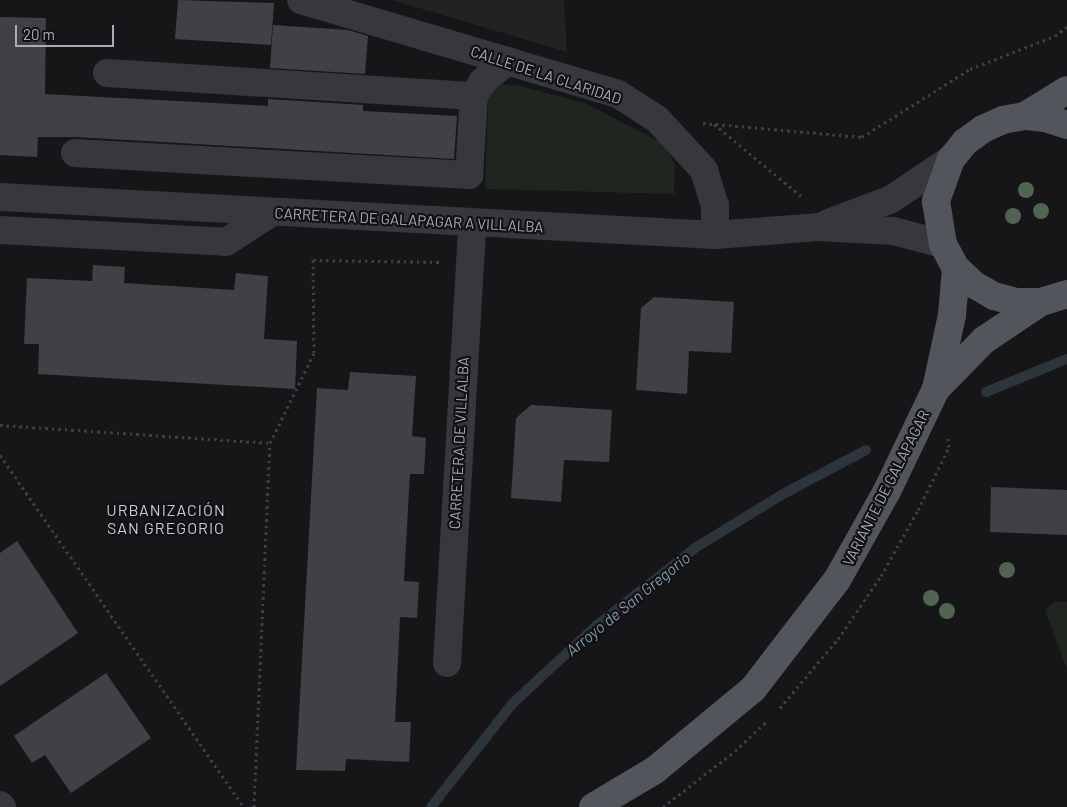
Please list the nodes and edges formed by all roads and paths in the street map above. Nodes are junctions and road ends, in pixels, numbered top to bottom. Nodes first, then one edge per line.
1 (301, 0) edge
2 (1067, 27) edge
3 (508, 61) junction
4 (107, 73) dead end
5 (1067, 90) edge
6 (474, 96) junction
7 (1025, 116) junction
8 (657, 118) junction
9 (1067, 125) edge
10 (76, 154) dead end
11 (951, 159) junction
12 (0, 196) edge
13 (272, 212) junction
14 (472, 224) junction
15 (818, 227) junction
16 (0, 230) edge
17 (715, 235) junction
18 (943, 244) junction
19 (469, 263) junction
20 (956, 268) junction
21 (1067, 294) edge
22 (1041, 302) junction
23 (936, 389) junction
24 (0, 425) edge
25 (270, 443) junction
26 (0, 455) edge
27 (447, 663) dead end
28 (244, 807) edge
29 (254, 807) edge
30 (593, 807) edge

1 - 3 street, CALLE DE LA CLARIDAD
2 - 8 path
3 - 6 street
3 - 8 street, CALLE DE LA CLARIDAD
4 - 6 street
5 - 7 main road
6 - 10 street
7 - 9 main road
7 - 11 main road
8 - 17 street, CALLE DE LA CLARIDAD
11 - 15 street, CARRETERA DE GALAPAGAR A VILLALBA
11 - 18 main road
12 - 13 street, CARRETERA DE GALAPAGAR A VILLALBA
13 - 14 street, CARRETERA DE GALAPAGAR A VILLALBA
13 - 16 street
14 - 17 street, CARRETERA DE GALAPAGAR A VILLALBA
14 - 19 street, CARRETERA DE VILLALBA
15 - 17 street, CARRETERA DE GALAPAGAR A VILLALBA
15 - 18 street, CARRETERA DE GALAPAGAR A VILLALBA
18 - 20 main road
19 - 25 path
19 - 27 street, CARRETERA DE VILLALBA
20 - 22 main road
20 - 23 main road
21 - 22 main road
22 - 23 main road
23 - 30 main road, VARIANTE DE GALAPAGAR
24 - 25 path
25 - 29 path
26 - 28 path

